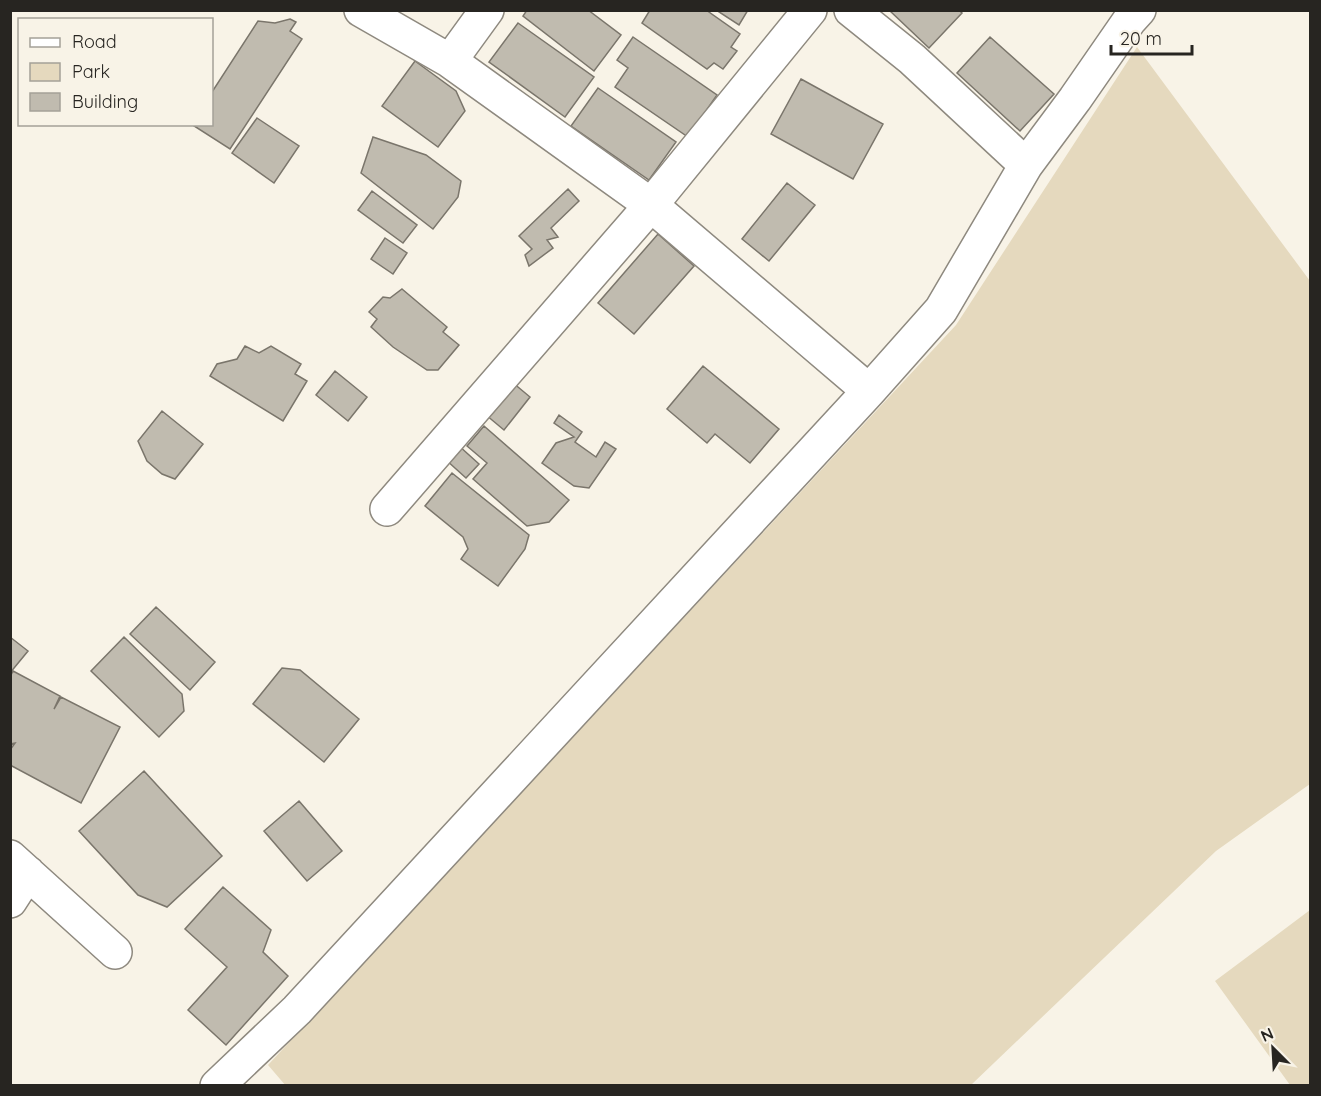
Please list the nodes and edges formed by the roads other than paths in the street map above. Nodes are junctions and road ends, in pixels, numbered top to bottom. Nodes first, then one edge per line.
1 (361, 10) edge
2 (486, 10) edge
3 (810, 10) edge
4 (851, 10) edge
5 (1139, 10) edge
6 (450, 61) junction
7 (1026, 165) junction
8 (651, 205) junction
9 (869, 391) junction
10 (387, 509) dead end
11 (19, 865) edge
12 (10, 901) edge
13 (115, 952) dead end
14 (217, 1086) edge

1 - 6 street
2 - 6 street
3 - 8 street
4 - 7 street
5 - 7 street
6 - 8 street
7 - 9 street
8 - 9 street
8 - 10 street
9 - 14 street
11 - 12 street
11 - 13 street

